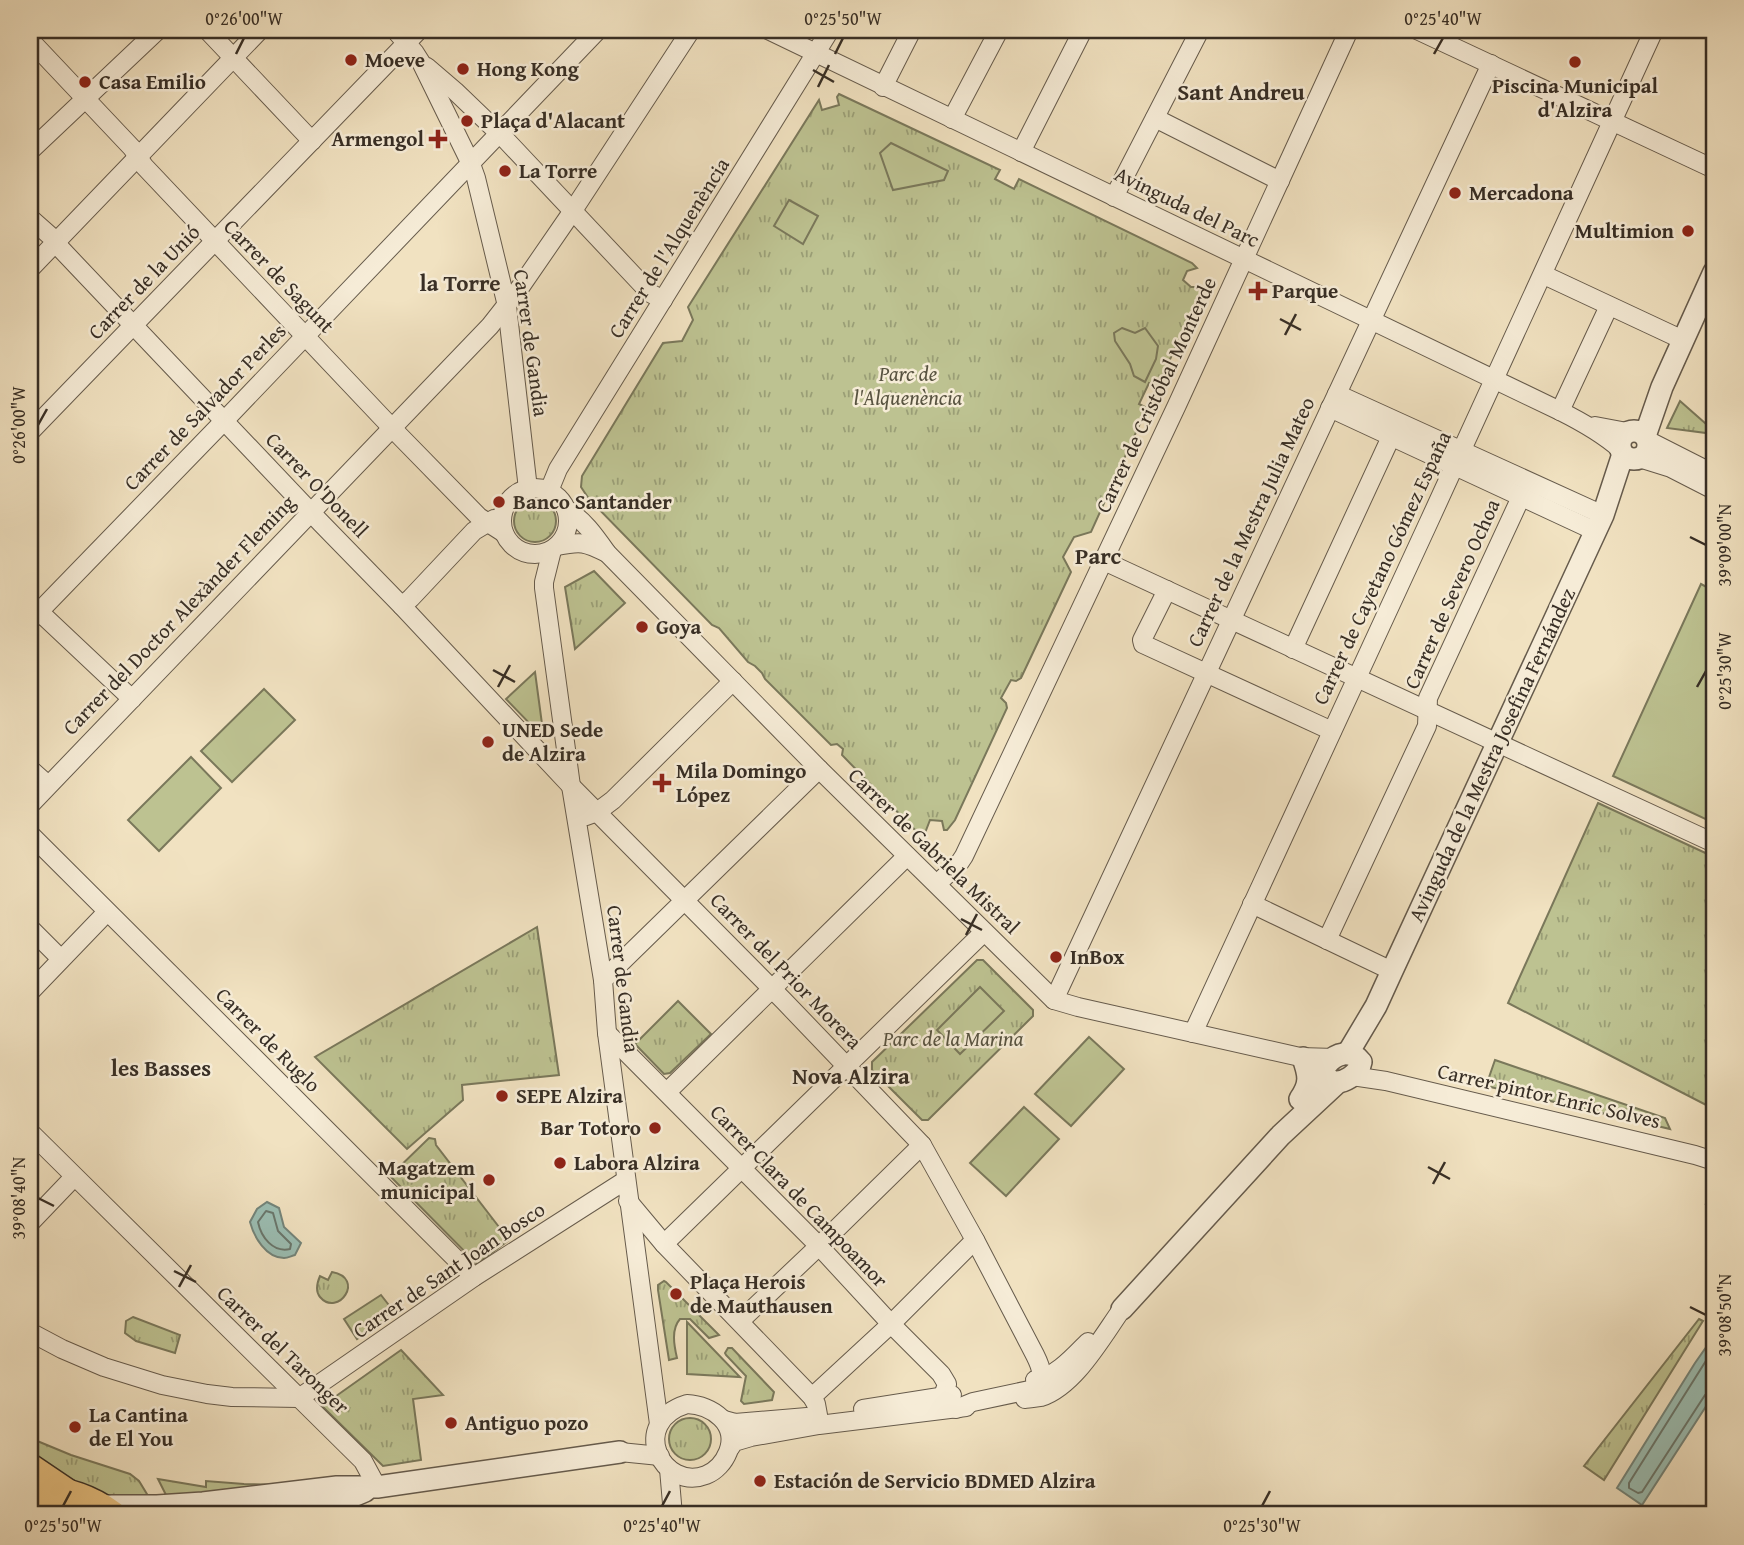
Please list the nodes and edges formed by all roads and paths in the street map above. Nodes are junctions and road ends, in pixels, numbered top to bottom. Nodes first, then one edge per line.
1 (158, 30) edge
2 (207, 30) edge
3 (260, 30) edge
4 (598, 30) edge
5 (691, 30) edge
6 (768, 30) edge
7 (830, 30) edge
8 (912, 30) edge
9 (999, 30) edge
10 (1083, 30) edge
11 (1200, 30) edge
12 (1349, 30) edge
13 (1417, 30) edge
14 (1654, 30) edge
15 (407, 34) edge
16 (30, 40) edge
17 (816, 53) junction
18 (234, 58) junction
19 (422, 64) junction
20 (1491, 64) junction
21 (883, 87) junction
22 (455, 91) junction
23 (85, 98) junction
24 (440, 102) junction
25 (1154, 118) junction
26 (952, 119) junction
27 (1613, 122) junction
28 (499, 134) junction
29 (312, 141) junction
30 (30, 151) edge
31 (1021, 152) junction
32 (138, 157) junction
33 (471, 164) junction
34 (1714, 169) edge
35 (1280, 181) junction
36 (1114, 197) junction
37 (572, 212) junction
38 (30, 218) edge
39 (56, 241) junction
40 (215, 242) junction
41 (1244, 259) junction
42 (30, 269) edge
43 (1714, 272) edge
44 (1544, 275) junction
45 (663, 300) junction
46 (507, 306) junction
47 (1609, 306) junction
48 (1371, 320) junction
49 (135, 325) junction
50 (305, 336) junction
51 (1683, 340) junction
52 (1494, 379) junction
53 (1333, 401) junction
54 (1560, 411) junction
55 (225, 421) junction
56 (392, 428) junction
57 (1395, 429) junction
58 (30, 432) edge
59 (1634, 445) junction
60 (1458, 458) junction
61 (1714, 474) edge
62 (528, 489) junction
63 (1714, 489) edge
64 (549, 491) junction
65 (1521, 496) junction
66 (566, 509) junction
67 (311, 511) junction
68 (503, 514) junction
69 (1602, 516) junction
70 (486, 523) junction
71 (504, 533) junction
72 (555, 548) junction
73 (526, 553) junction
74 (607, 553) junction
75 (1104, 561) junction
76 (544, 582) junction
77 (1167, 590) junction
78 (402, 606) junction
79 (33, 612) edge
80 (1231, 620) junction
81 (1293, 649) junction
82 (1206, 673) junction
83 (1356, 678) junction
84 (733, 681) junction
85 (132, 699) junction
86 (1427, 710) junction
87 (1332, 731) junction
88 (1498, 743) junction
89 (30, 769) edge
90 (819, 769) junction
91 (48, 785) junction
92 (571, 786) junction
93 (30, 805) edge
94 (597, 812) junction
95 (577, 820) junction
96 (30, 834) edge
97 (1714, 842) edge
98 (908, 856) junction
99 (937, 884) junction
100 (685, 901) junction
101 (1252, 904) junction
102 (107, 912) junction
103 (30, 928) edge
104 (984, 932) junction
105 (1327, 940) junction
106 (61, 959) junction
107 (1392, 971) junction
108 (603, 981) junction
109 (772, 989) junction
110 (30, 992) edge
111 (1054, 1000) junction
112 (607, 1033) junction
113 (1193, 1034) junction
114 (1301, 1057) junction
115 (847, 1066) junction
116 (1342, 1067) junction
117 (667, 1092) junction
118 (1284, 1130) junction
119 (30, 1132) edge
120 (922, 1145) junction
121 (1710, 1158) edge
122 (742, 1168) junction
123 (74, 1177) junction
124 (626, 1180) junction
125 (628, 1201) junction
126 (30, 1223) edge
127 (975, 1240) junction
128 (664, 1244) junction
129 (819, 1246) junction
130 (474, 1278) junction
131 (1122, 1309) junction
132 (740, 1321) junction
133 (891, 1324) junction
134 (30, 1332) edge
135 (1042, 1379) junction
136 (654, 1382) junction
137 (812, 1397) junction
138 (299, 1398) junction
139 (950, 1402) junction
140 (687, 1404) junction
141 (818, 1415) junction
142 (724, 1420) junction
143 (657, 1429) junction
144 (730, 1448) junction
145 (620, 1452) junction
146 (664, 1463) junction
147 (30, 1468) edge
148 (692, 1478) junction
149 (377, 1487) junction
150 (30, 1492) edge
151 (67, 1493) junction
152 (106, 1511) edge
153 (276, 1515) edge
154 (673, 1515) edge

1 - 23 street
2 - 18 street
3 - 18 street
4 - 28 street
5 - 37 street, Carrer del Doctor Alexànder Fleming
6 - 17 street, Avinguda del Parc
7 - 17 street, Carrer de l'Alquenència
8 - 21 street
9 - 26 street
10 - 31 street
11 - 25 street
12 - 35 street, Carrer de Cristóbal Monterde
13 - 20 street
14 - 27 street, Carrer de Cayetano Gómez España
15 - 19 street
15 - 29 street, Carrer de la Unió
16 - 23 street, Carrer de Sagunt
17 - 21 street, Avinguda del Parc
17 - 45 street, Carrer de l'Alquenència
18 - 29 street
18 - 32 street
19 - 22 street
19 - 24 street
20 - 27 street
20 - 48 street, Carrer de la Mestra Julia Mateo
21 - 26 street, Avinguda del Parc
22 - 24 street
22 - 28 street
23 - 30 street
23 - 32 street, Carrer de Sagunt
24 - 33 street
25 - 35 street
25 - 36 street
26 - 31 street, Avinguda del Parc
27 - 34 street
27 - 44 street, Carrer de Cayetano Gómez España
28 - 33 street
28 - 37 street
29 - 40 street, Carrer de la Unió
31 - 36 street, Avinguda del Parc
32 - 39 street
32 - 40 street, Carrer de Sagunt
33 - 46 street, Carrer de Gandia
33 - 50 street, Carrer de Salvador Perles
35 - 41 street, Carrer de Cristóbal Monterde
36 - 41 street, Avinguda del Parc
37 - 45 street
37 - 46 street, Carrer del Doctor Alexànder Fleming
38 - 39 street, Carrer O'Donell
39 - 42 street
39 - 49 street, Carrer O'Donell
40 - 49 street, Carrer de la Unió
40 - 50 street, Carrer de Sagunt
41 - 48 street, Avinguda del Parc
41 - 75 street, Carrer de Cristóbal Monterde
43 - 51 street, Avinguda de la Mestra Josefina Fernández
44 - 47 street
44 - 52 street, Carrer de Cayetano Gómez España
45 - 64 street, Carrer de l'Alquenència
46 - 56 street, Carrer del Doctor Alexànder Fleming
46 - 62 street, Carrer de Gandia
47 - 51 street
47 - 54 street
48 - 52 street, Avinguda del Parc
48 - 53 street, Carrer de la Mestra Julia Mateo
49 - 55 street, Carrer O'Donell
49 - 58 street, Carrer de la Unió
50 - 55 street, Carrer de Salvador Perles
50 - 56 street, Carrer de Sagunt
51 - 59 street, Avinguda de la Mestra Josefina Fernández
52 - 54 street, Avinguda del Parc
52 - 60 street, Carrer de Cayetano Gómez España
53 - 57 street
53 - 80 street, Carrer de la Mestra Julia Mateo
54 - 59 street, Avinguda del Parc
55 - 67 street, Carrer O'Donell
55 - 79 street, Carrer de Salvador Perles
56 - 67 street, Carrer del Doctor Alexànder Fleming
56 - 70 street, Carrer de Sagunt
57 - 60 street
57 - 81 street
59 - 61 street
59 - 63 street
59 - 69 street, Avinguda de la Mestra Josefina Fernández
60 - 65 street
60 - 69 street
60 - 83 street, Carrer de Cayetano Gómez España
62 - 64 street
62 - 68 street
64 - 66 street
65 - 69 street
65 - 86 street, Carrer de Severo Ochoa
66 - 72 street
66 - 74 street, Carrer de Gabriela Mistral
67 - 78 street, Carrer O'Donell
67 - 85 street, Carrer del Doctor Alexànder Fleming
68 - 70 street
68 - 71 street
69 - 88 street, Avinguda de la Mestra Josefina Fernández
70 - 71 street, Carrer de Sagunt
70 - 78 street
71 - 73 street
72 - 73 street
72 - 74 street, Carrer de Gabriela Mistral
72 - 76 street, Carrer de Gandia
73 - 76 street, Carrer de Gandia
74 - 84 street, Carrer de Gabriela Mistral
75 - 77 street
75 - 99 street, Carrer de Cristóbal Monterde
76 - 92 street, Carrer de Gandia
77 - 80 street
77 - 82 street
78 - 92 street, Carrer O'Donell
79 - 85 street
80 - 81 street
80 - 82 street, Carrer de la Mestra Julia Mateo
81 - 83 street
82 - 87 street
82 - 111 street, Carrer de la Mestra Julia Mateo
83 - 86 street
83 - 87 street, Carrer de Cayetano Gómez España
84 - 90 street, Carrer de Gabriela Mistral
84 - 94 street
85 - 91 street, Carrer del Doctor Alexànder Fleming
86 - 88 street
86 - 105 street, Carrer de Severo Ochoa
87 - 101 street, Carrer de Cayetano Gómez España
88 - 97 street
88 - 107 street, Avinguda de la Mestra Josefina Fernández
89 - 91 street
90 - 98 street, Carrer de Gabriela Mistral
90 - 100 street
91 - 93 street, Carrer del Doctor Alexànder Fleming
92 - 94 street, Carrer del Prior Morera
92 - 95 street, Carrer de Gandia
94 - 95 street
94 - 100 street, Carrer del Prior Morera
95 - 108 street, Carrer de Gandia
96 - 102 street, Carrer de Ruglo
98 - 99 street, Carrer de Gabriela Mistral
98 - 109 street
99 - 104 street, Carrer de Gabriela Mistral
100 - 108 street
100 - 109 street, Carrer del Prior Morera
101 - 105 street
101 - 113 street, Carrer de Cayetano Gómez España
102 - 106 street
102 - 130 street, Carrer de Ruglo
103 - 106 street
104 - 111 street, Carrer de Gabriela Mistral
104 - 115 street
105 - 107 street
106 - 110 street
107 - 116 street, Avinguda de la Mestra Josefina Fernández
108 - 112 street, Carrer de Gandia
109 - 115 street, Carrer del Prior Morera
109 - 117 street
111 - 113 street, Carrer de Gabriela Mistral
112 - 117 street, Carrer Clara de Campoamor
112 - 124 street, Carrer de Gandia
113 - 114 street, Carrer de Gabriela Mistral
114 - 116 street, Carrer de Gabriela Mistral
114 - 118 street
115 - 120 street, Carrer del Prior Morera
115 - 122 street
116 - 118 street, Avinguda de la Mestra Josefina Fernández
116 - 121 street, Carrer pintor Enric Solves
117 - 122 street, Carrer Clara de Campoamor
118 - 131 street
119 - 123 street, Carrer del Taronger
120 - 127 street, Carrer del Prior Morera
120 - 129 street
122 - 128 street
122 - 129 street, Carrer Clara de Campoamor
123 - 126 street
123 - 138 street, Carrer del Taronger
124 - 125 street, Carrer de Gandia
124 - 130 street, Carrer de Sant Joan Bosco
125 - 128 street
125 - 136 street, Carrer de Gandia
127 - 133 street
127 - 135 street, Carrer del Prior Morera
128 - 132 street
129 - 132 street
129 - 133 street, Carrer Clara de Campoamor
130 - 138 street, Carrer de Sant Joan Bosco
131 - 135 street
131 - 139 street
132 - 137 street
133 - 137 street
133 - 139 street, Carrer Clara de Campoamor
134 - 138 street
135 - 139 street
136 - 140 street
136 - 143 street, Carrer de Gandia
137 - 141 street
138 - 149 street, Carrer del Taronger
139 - 141 street
139 - 144 street
140 - 142 street
140 - 143 street
141 - 142 street
142 - 144 street
143 - 145 street
143 - 146 street
144 - 148 street
145 - 146 street
145 - 149 street
146 - 148 street
146 - 154 street
147 - 151 main road
148 - 154 street
149 - 152 street
149 - 153 street
150 - 151 main road
151 - 152 main road

